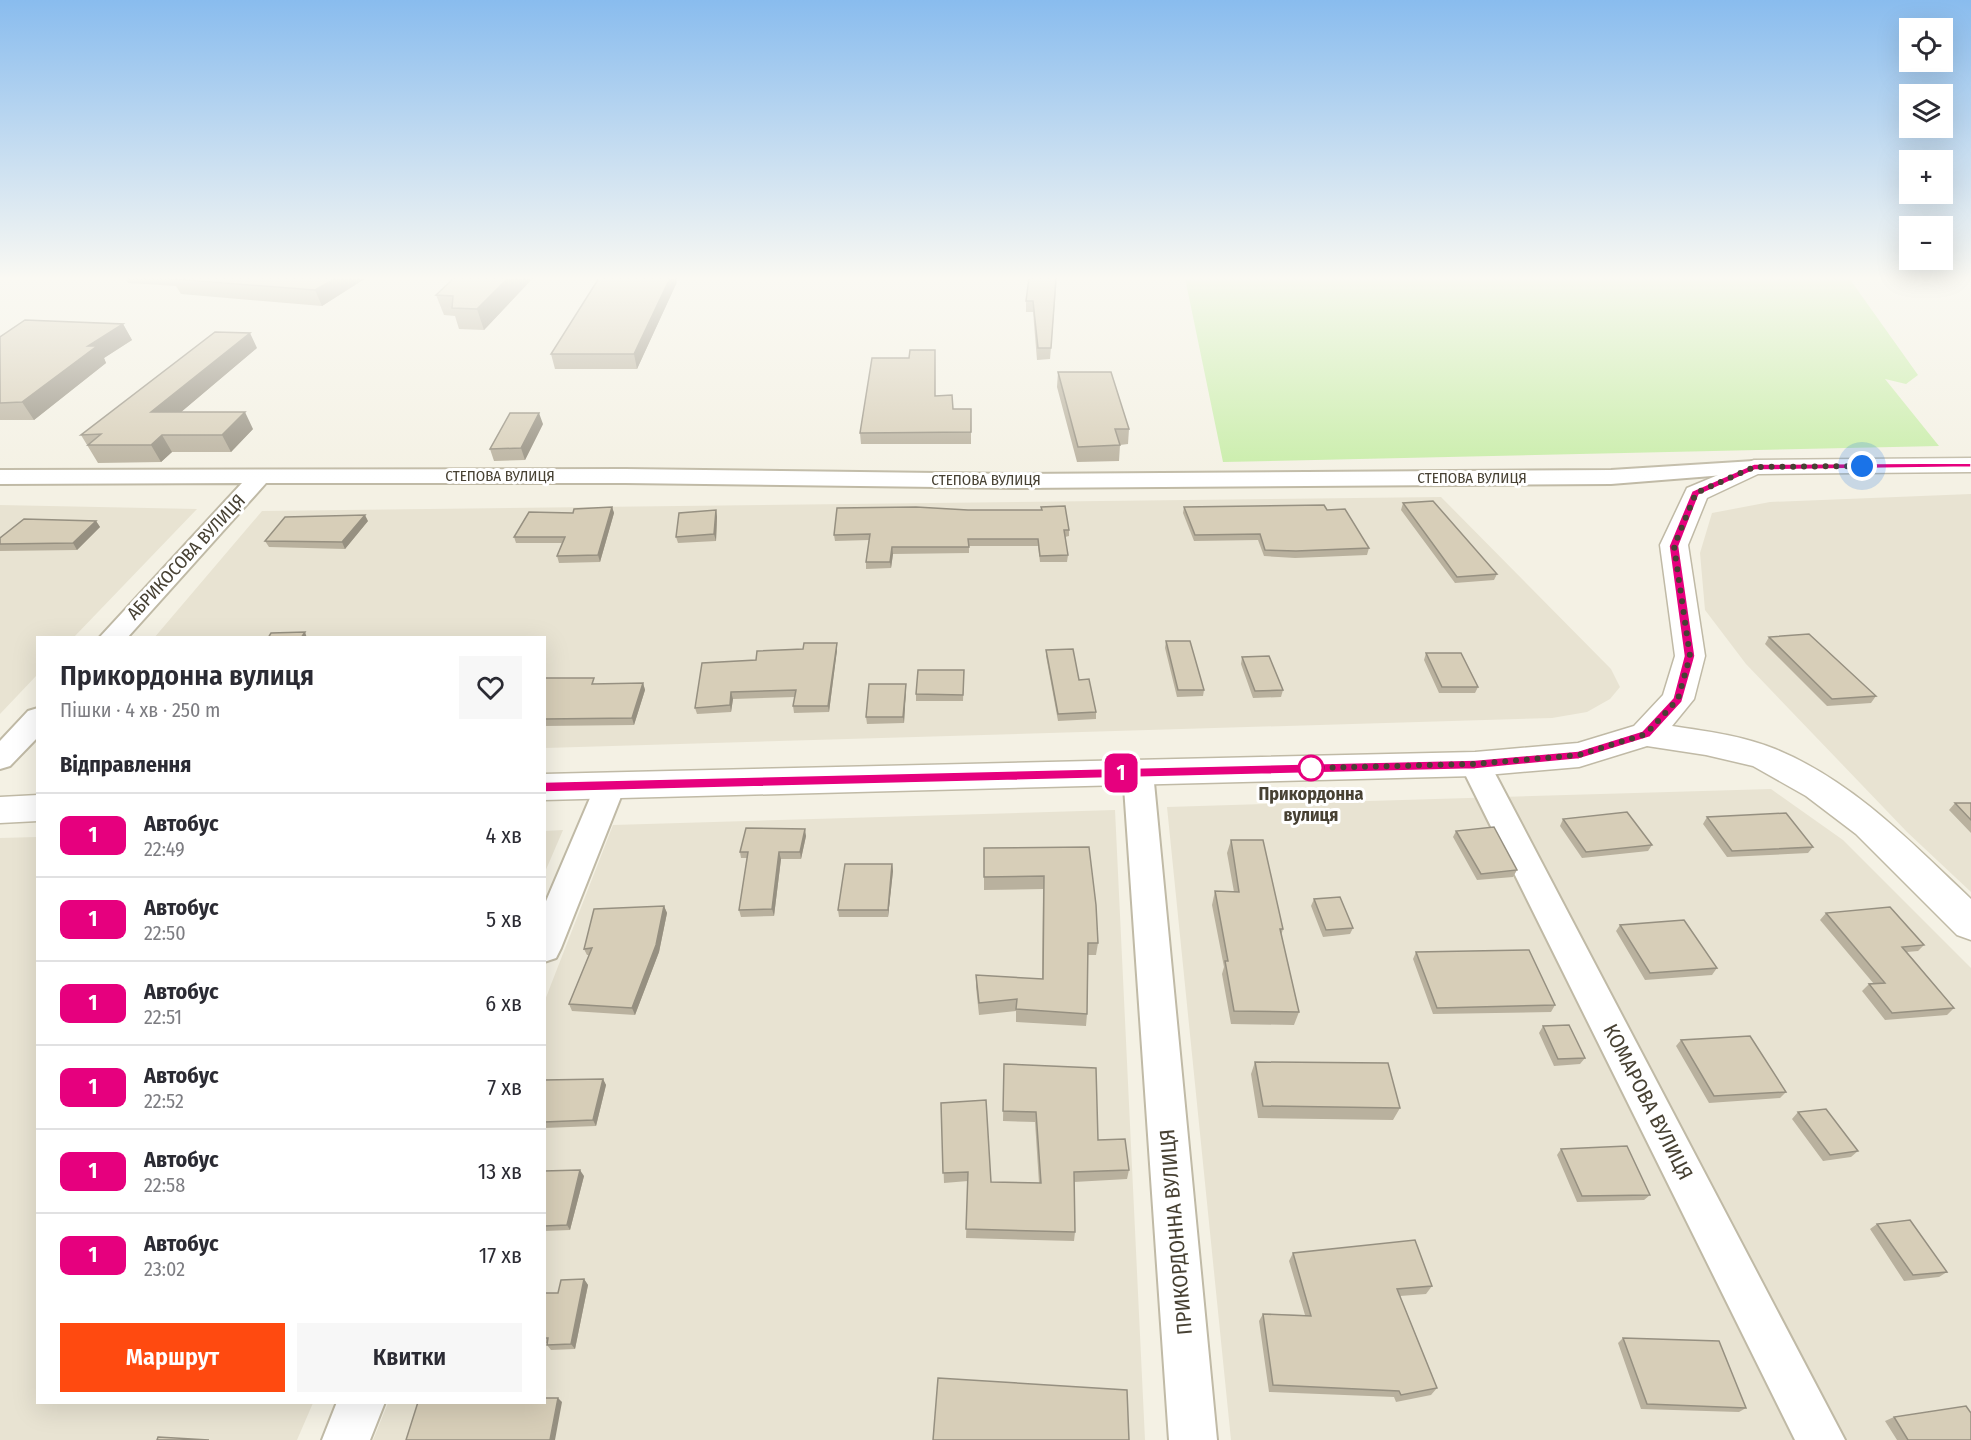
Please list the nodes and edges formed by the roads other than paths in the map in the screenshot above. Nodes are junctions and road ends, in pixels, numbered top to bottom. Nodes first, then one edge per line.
1 (1971, 465) edge
2 (1754, 467) junction
3 (0, 477) edge
4 (260, 477) junction
5 (114, 636) edge
6 (36, 720) edge
7 (1646, 734) junction
8 (0, 759) edge
9 (1475, 764) junction
10 (1138, 772) junction
11 (611, 784) junction
12 (546, 787) edge
13 (36, 808) edge
14 (0, 810) edge
15 (1971, 924) edge
16 (546, 943) edge
17 (360, 1404) edge
18 (346, 1440) edge
19 (1193, 1440) edge
20 (1821, 1440) edge

1 - 2 street, СТЕПОВА ВУЛИЦЯ
2 - 4 street, СТЕПОВА ВУЛИЦЯ
2 - 7 street
3 - 4 street, СТЕПОВА ВУЛИЦЯ
4 - 5 street, АБРИКОСОВА ВУЛИЦЯ
6 - 8 street
7 - 9 street
7 - 15 street
9 - 10 street
9 - 20 street, КОМАРОВА ВУЛИЦЯ
10 - 11 street
10 - 19 street, ПРИКОРДОННА ВУЛИЦЯ
11 - 12 street
11 - 16 street
13 - 14 street
17 - 18 street

